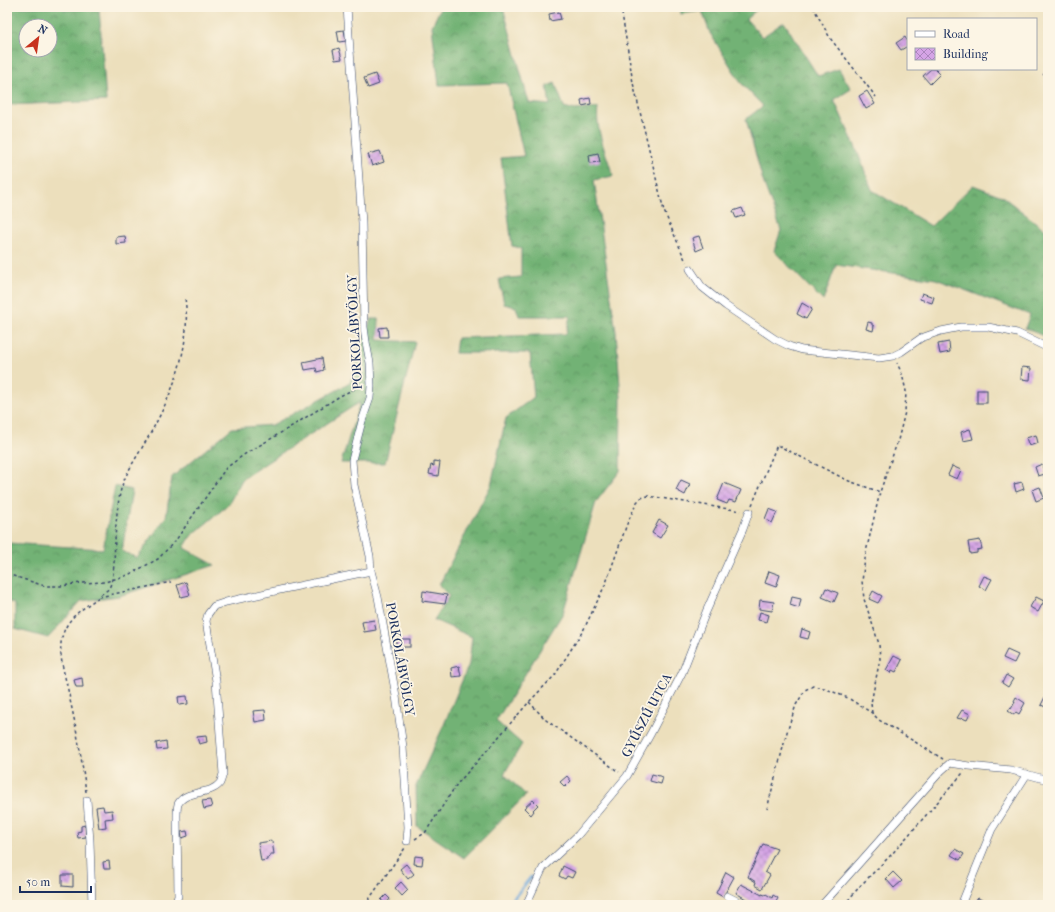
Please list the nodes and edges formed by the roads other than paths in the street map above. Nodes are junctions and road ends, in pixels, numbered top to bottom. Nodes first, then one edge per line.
1 (347, 7) edge
2 (690, 269) road end
3 (1048, 348) edge
4 (749, 512) road end
5 (371, 571) junction
6 (1027, 774) junction
7 (1048, 780) edge
8 (87, 800) road end
9 (407, 841) road end
10 (727, 896) dead end
11 (92, 905) edge
12 (175, 905) edge
13 (526, 905) edge
14 (745, 905) edge
15 (822, 905) edge
16 (961, 905) edge

1 - 5 street, PORKOLÁBVÖLGY
2 - 3 street
4 - 13 street, GYŰSZŰ UTCA
5 - 9 street, PORKOLÁBVÖLGY
5 - 12 street
6 - 7 street
6 - 15 street
6 - 16 street
8 - 11 street
10 - 14 street

